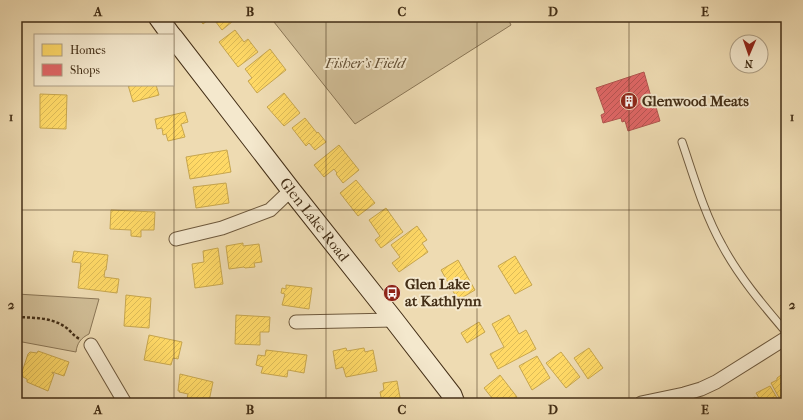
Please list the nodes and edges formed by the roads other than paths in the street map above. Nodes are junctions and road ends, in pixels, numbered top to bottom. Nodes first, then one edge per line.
1 (158, 17) edge
2 (171, 34) edge
3 (174, 39) edge
4 (682, 142) dead end
5 (291, 190) junction
6 (176, 239) dead end
7 (394, 320) junction
8 (296, 322) dead end
9 (786, 332) edge
10 (786, 338) edge
11 (91, 345) road end
12 (125, 403) edge
13 (455, 403) edge
14 (641, 403) edge

1 - 2 street, Glen Lake Road
3 - 5 street, Glen Lake Road
4 - 9 lane
5 - 6 street
5 - 7 street, Glen Lake Road
7 - 8 street
7 - 13 street, Glen Lake Road
10 - 14 street
11 - 12 street

